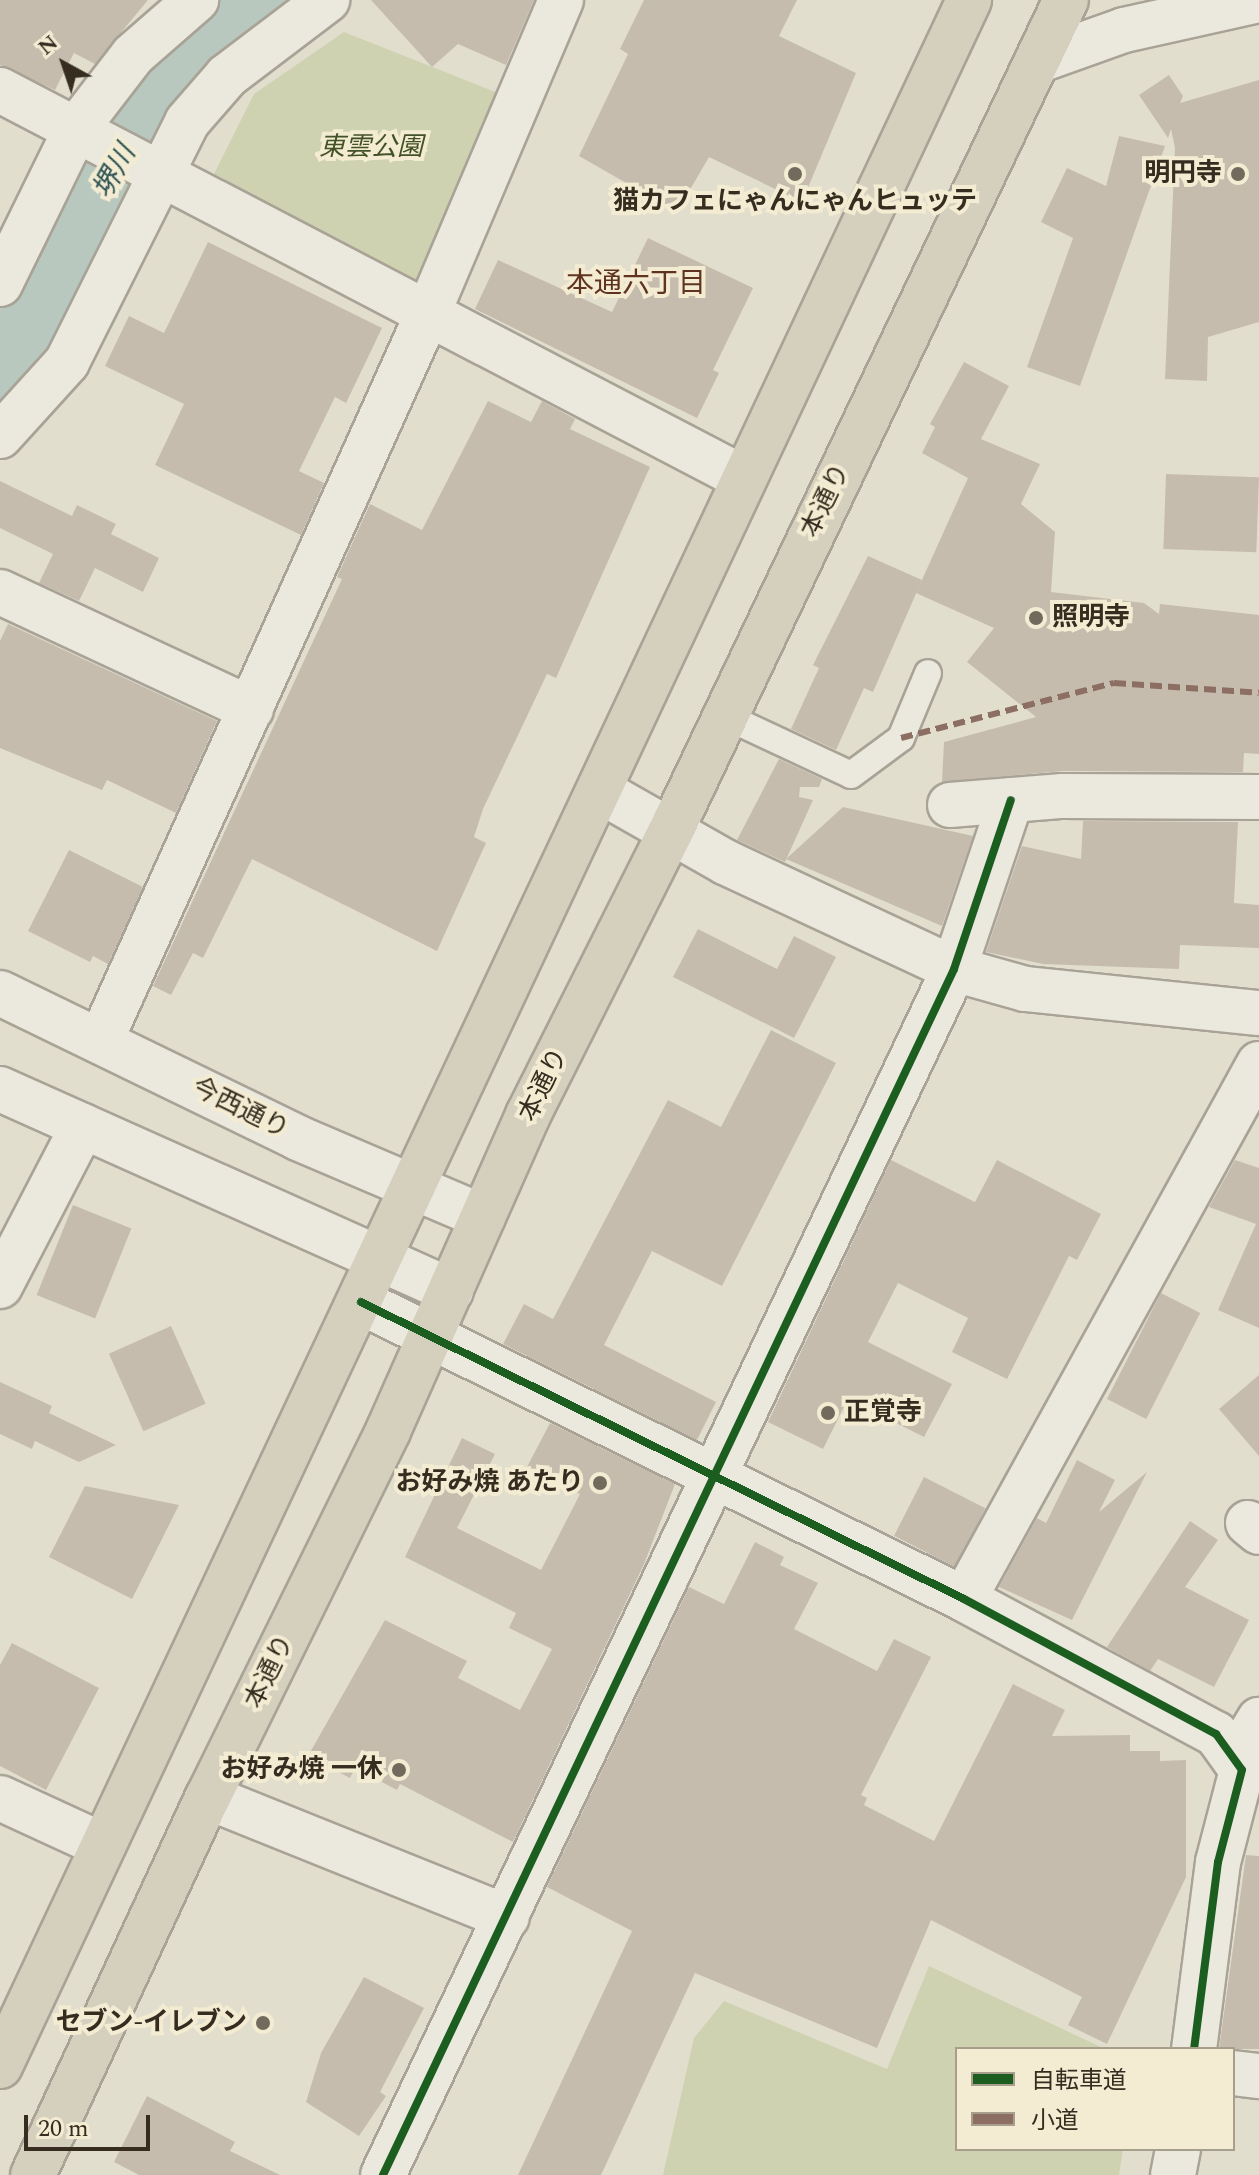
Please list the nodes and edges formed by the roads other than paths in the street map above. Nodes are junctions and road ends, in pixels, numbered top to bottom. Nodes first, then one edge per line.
1 (196, 0) edge
2 (327, 0) edge
3 (561, 0) edge
4 (969, 0) edge
5 (1066, 0) edge
6 (1259, 0) edge
7 (1037, 61) junction
8 (0, 90) edge
9 (88, 135) junction
10 (150, 167) junction
11 (0, 284) edge
12 (429, 311) junction
13 (0, 436) edge
14 (743, 478) junction
15 (0, 592) edge
16 (928, 673) dead end
17 (251, 709) junction
18 (723, 715) junction
19 (600, 791) junction
20 (1259, 797) edge
21 (1011, 800) junction
22 (950, 805) dead end
23 (671, 831) junction
24 (954, 969) junction
25 (0, 993) edge
26 (1259, 1013) edge
27 (101, 1040) junction
28 (1259, 1064) edge
29 (0, 1089) edge
30 (1246, 1113) edge
31 (83, 1126) junction
32 (415, 1189) junction
33 (483, 1217) junction
34 (381, 1261) junction
35 (0, 1286) edge
36 (451, 1291) junction
37 (361, 1302) junction
38 (431, 1336) junction
39 (715, 1480) junction
40 (964, 1599) junction
41 (1259, 1720) edge
42 (1245, 1770) edge
43 (208, 1797) junction
44 (0, 1798) edge
45 (102, 1845) junction
46 (507, 1917) junction
47 (1194, 2047) edge
48 (0, 2066) edge
49 (1235, 2073) edge
50 (1259, 2076) edge
51 (1178, 2151) edge
52 (33, 2175) edge
53 (383, 2175) edge
54 (1173, 2175) edge

1 - 9 street
2 - 10 street
3 - 12 street
4 - 14 highway
5 - 7 highway, 本通り
6 - 7 street
7 - 18 highway, 本通り
8 - 9 street
9 - 10 street
9 - 11 street
10 - 12 street
10 - 13 street
12 - 14 street
12 - 17 street
14 - 19 highway
15 - 17 street
16 - 18 lane
17 - 27 street
18 - 23 highway, 本通り
19 - 23 street
19 - 32 highway
20 - 21 street
21 - 22 street
21 - 24 street
23 - 24 street
23 - 33 highway, 本通り
24 - 26 street
24 - 39 street
25 - 27 street, 今西通り
27 - 32 street, 今西通り
28 - 30 street
29 - 31 street
30 - 40 street
31 - 34 street
31 - 35 street
32 - 33 street, 今西通り
32 - 34 highway
33 - 36 highway, 本通り
34 - 36 street
34 - 37 highway
36 - 38 highway, 本通り
37 - 38 street
37 - 45 highway
38 - 39 street
38 - 43 highway, 本通り
39 - 40 street
39 - 46 street
40 - 42 street
41 - 42 street
42 - 47 street
43 - 46 street
43 - 52 highway, 本通り
44 - 45 street
45 - 48 highway
46 - 53 street
49 - 50 street
51 - 54 street

